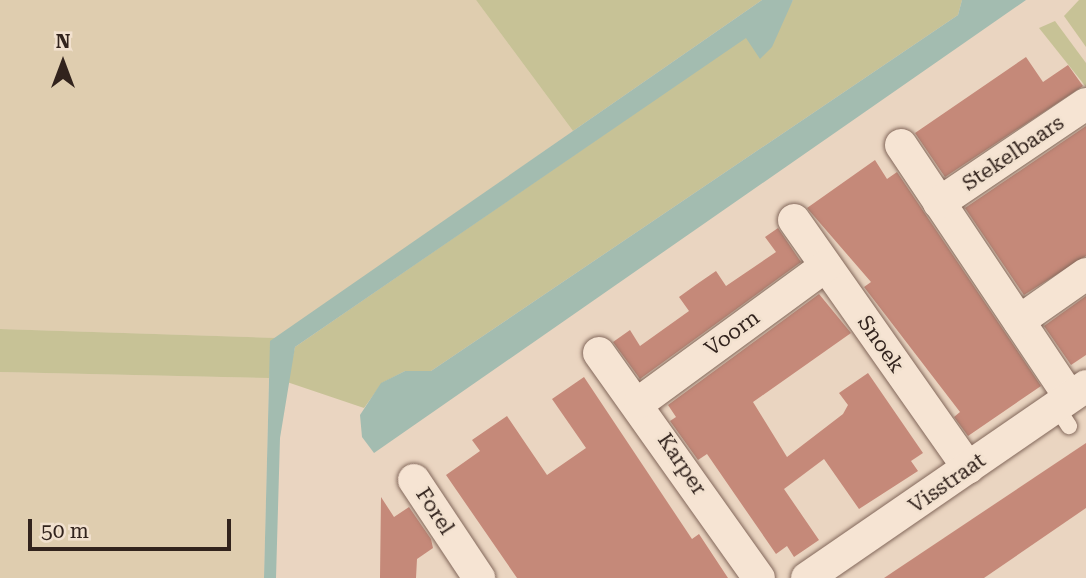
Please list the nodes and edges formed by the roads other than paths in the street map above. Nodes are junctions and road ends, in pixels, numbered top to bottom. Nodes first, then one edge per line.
1 (1086, 104) edge
2 (901, 145) dead end
3 (939, 203) junction
4 (794, 220) dead end
5 (826, 265) junction
6 (1086, 274) edge
7 (1019, 321) junction
8 (599, 353) dead end
9 (640, 402) junction
10 (1070, 404) edge
11 (973, 476) junction
12 (415, 480) dead end
13 (455, 542) junction
14 (453, 578) edge
15 (479, 578) edge
16 (759, 578) edge
17 (807, 578) edge

1 - 3 street, Stekelbaars
2 - 3 street, Stekelbaars
3 - 7 street, Stekelbaars
4 - 5 street, Snoek
5 - 9 street, Voorn
5 - 11 street, Snoek
6 - 7 street
7 - 10 street, Stekelbaars
8 - 9 street, Karper
9 - 16 street, Karper
10 - 11 street, Visstraat
11 - 17 street, Visstraat
12 - 13 street, Forel
13 - 14 street, Forel
13 - 15 street, Forel

